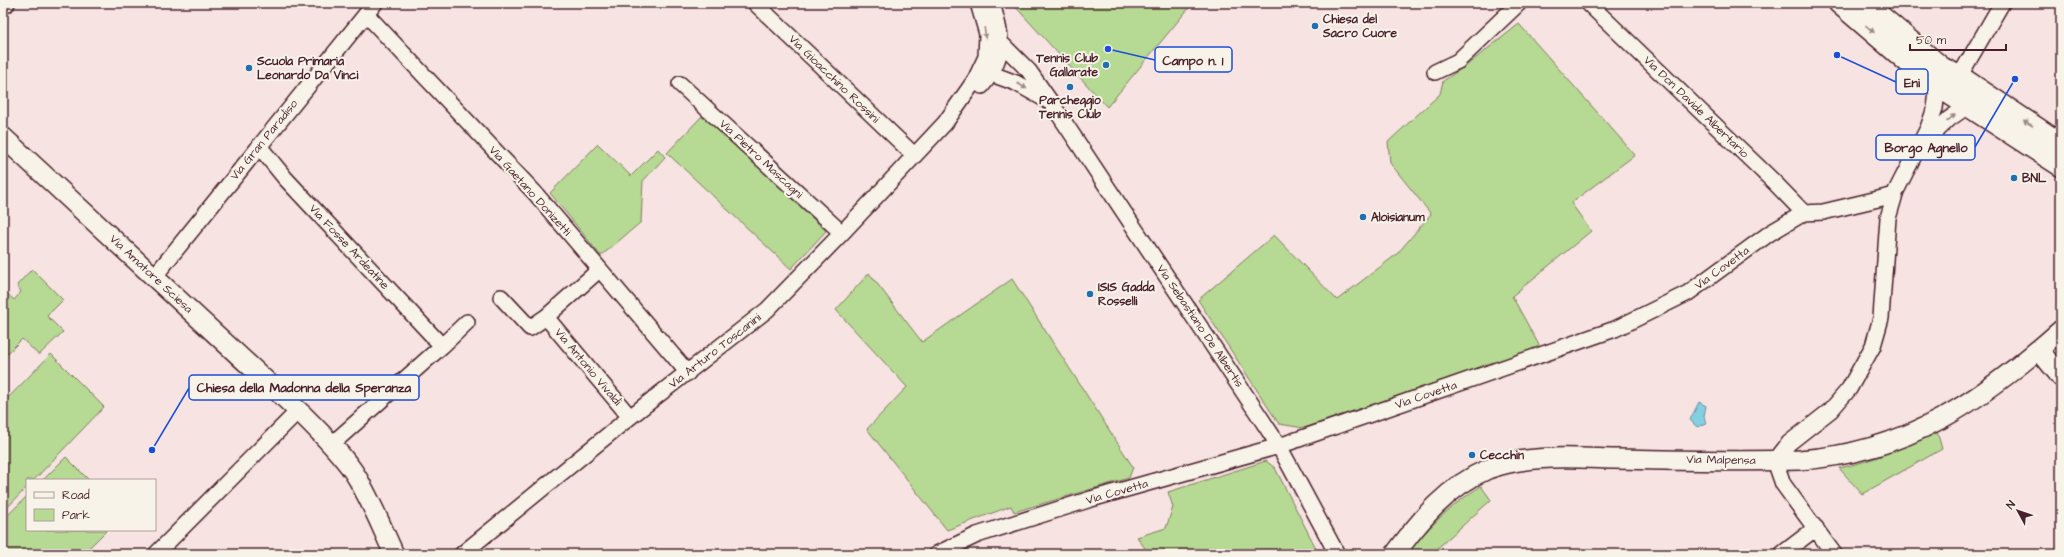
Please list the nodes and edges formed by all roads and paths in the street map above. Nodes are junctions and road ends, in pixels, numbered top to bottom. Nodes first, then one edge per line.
1 (755, 3) edge
2 (978, 3) edge
3 (992, 3) edge
4 (1519, 3) edge
5 (1588, 3) edge
6 (1840, 3) edge
7 (1864, 3) edge
8 (2002, 3) edge
9 (371, 9) edge
10 (1002, 44) junction
11 (1017, 58) junction
12 (988, 67) junction
13 (1435, 72) dead end
14 (1958, 77) junction
15 (680, 84) dead end
16 (1938, 85) junction
17 (1052, 104) junction
18 (1969, 105) junction
19 (3, 137) edge
20 (2061, 145) edge
21 (259, 146) junction
22 (1915, 152) junction
23 (914, 155) junction
24 (2061, 165) edge
25 (1895, 195) junction
26 (1804, 213) junction
27 (842, 233) junction
28 (599, 270) junction
29 (154, 277) junction
30 (501, 297) dead end
31 (546, 317) junction
32 (467, 322) dead end
33 (2061, 330) edge
34 (442, 346) junction
35 (2039, 350) junction
36 (688, 373) junction
37 (2061, 377) edge
38 (298, 411) junction
39 (630, 417) junction
40 (332, 444) junction
41 (1279, 446) junction
42 (1775, 461) junction
43 (1816, 528) junction
44 (156, 554) edge
45 (394, 554) edge
46 (462, 554) edge
47 (936, 554) edge
48 (1337, 554) edge
49 (1396, 554) edge
50 (1782, 554) edge
51 (1834, 554) edge

1 - 23 street, Via Gioacchino Rossini
2 -> 12 street
3 - 10 street
4 - 13 street
5 - 26 street, Via Don Davide Albertario
6 -> 16 main road
7 - 14 main road
8 - 14 street
9 - 21 street, Via Gran Paradiso
9 - 28 street, Via Gaetano Donizetti
10 - 11 street, Via Sebastiano De Albertis
10 - 12 street
11 - 12 street
11 - 17 street, Via Sebastiano De Albertis
12 -> 17 street, Via Sebastiano De Albertis
12 - 23 street, Via Arturo Toscanini
20 -> 14 main road
15 - 27 street, Via Pietro Mascagni
16 - 18 main road
16 - 22 street
17 - 41 street, Via Sebastiano De Albertis
22 -> 18 street
18 - 24 main road
19 - 29 street, Via Amatore Sciesa
21 - 29 street, Via Gran Paradiso
21 - 34 street, Via Fosse Ardeatine
22 - 25 street
23 - 27 street, Via Arturo Toscanini
25 - 26 street, Via Covetta
25 - 42 street
26 - 41 street, Via Covetta
27 - 36 street, Via Arturo Toscanini
28 - 31 street, Via Antonio Vivaldi
28 - 36 street, Via Gaetano Donizetti
29 - 38 street, Via Amatore Sciesa
30 - 31 street, Via Antonio Vivaldi
31 - 39 street, Via Antonio Vivaldi
32 - 34 street
33 - 35 street, Via Malpensa
34 - 40 street
35 - 37 street
35 - 42 street, Via Malpensa
36 - 39 street, Via Arturo Toscanini
38 - 40 street, Via Amatore Sciesa
38 - 44 street
39 - 46 street, Via Arturo Toscanini
40 - 45 street, Via Amatore Sciesa
41 - 47 street, Via Covetta
41 - 48 street, Via Sebastiano De Albertis
42 - 43 street
42 - 49 street, Via Malpensa
43 - 50 street
43 - 51 street

